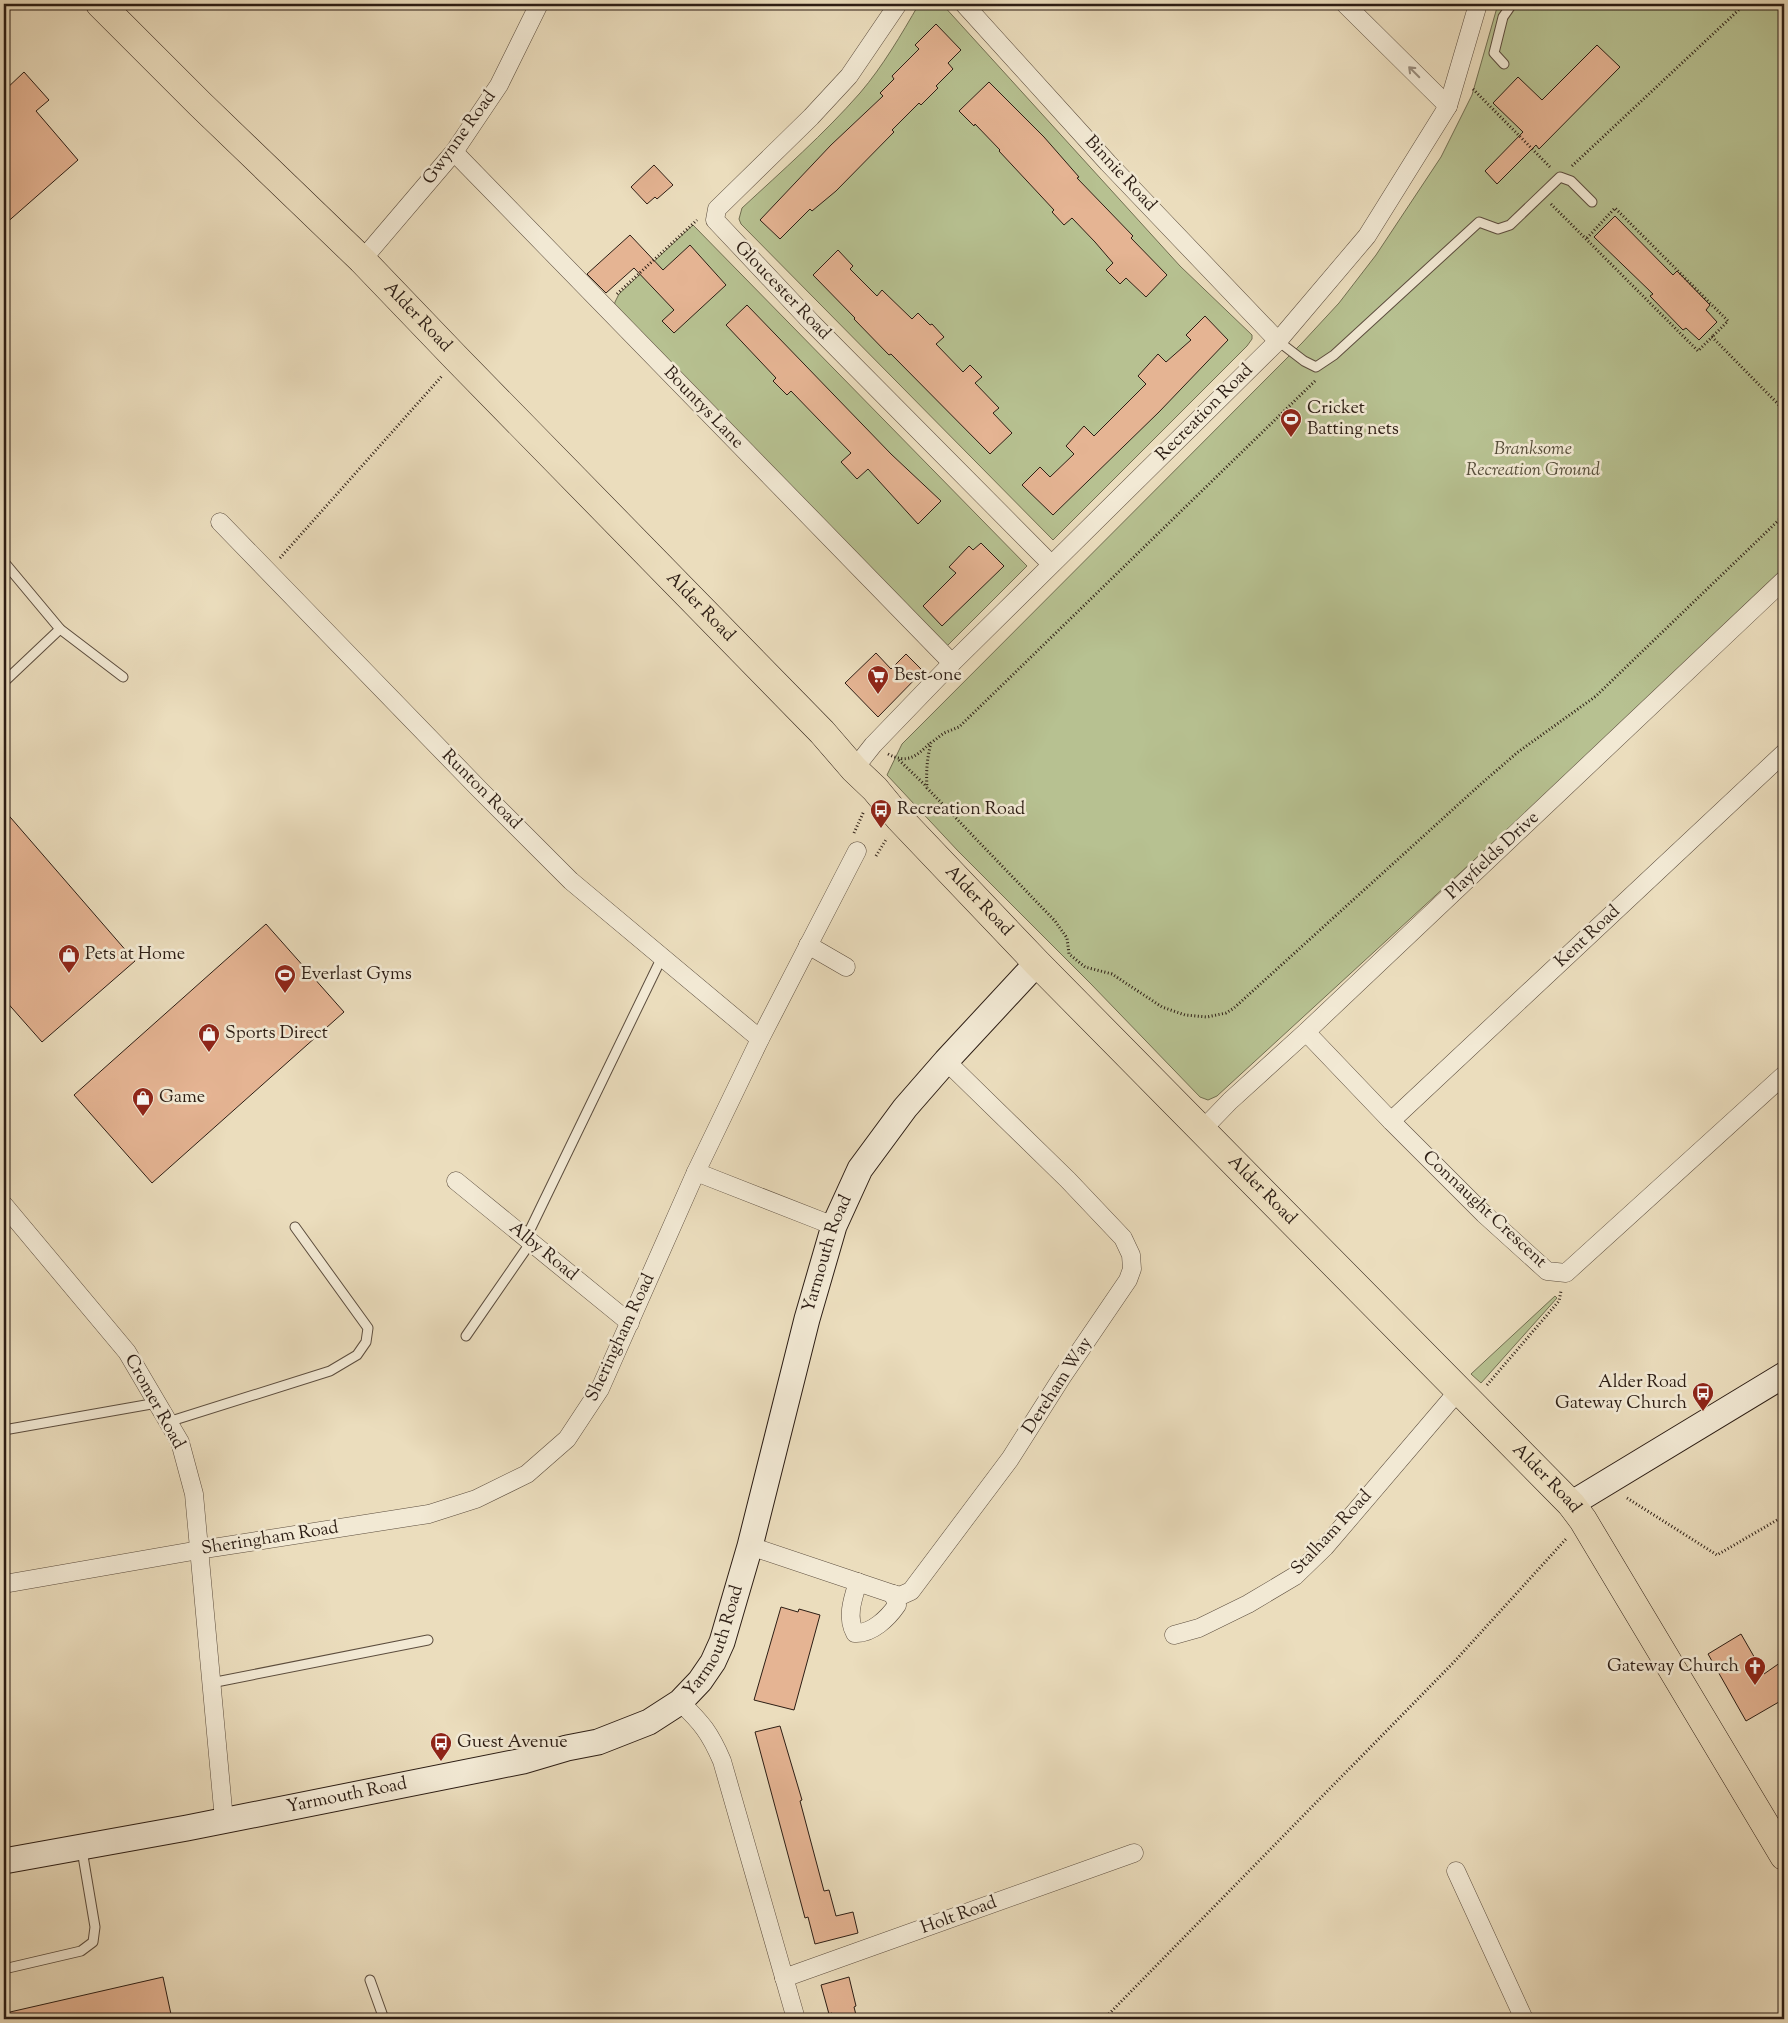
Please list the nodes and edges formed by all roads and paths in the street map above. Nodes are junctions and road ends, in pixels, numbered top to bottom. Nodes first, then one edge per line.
1 (100, 4) edge
2 (539, 4) edge
3 (898, 4) edge
4 (964, 4) edge
5 (1345, 4) edge
6 (1478, 4) edge
7 (1512, 4) edge
8 (1745, 4) edge
9 (1504, 64) dead end
10 (1454, 82) junction
11 (1448, 106) junction
12 (454, 152) junction
13 (1560, 177) junction
14 (1542, 195) junction
15 (1592, 202) dead end
16 (715, 220) junction
17 (1586, 238) junction
18 (362, 260) junction
19 (603, 307) junction
20 (1712, 336) junction
21 (1278, 341) junction
22 (456, 359) junction
23 (1316, 367) junction
24 (1784, 410) edge
25 (1784, 515) edge
26 (220, 522) dead end
27 (4, 562) edge
28 (1051, 564) junction
29 (268, 572) junction
30 (1784, 580) edge
31 (60, 629) junction
32 (952, 663) junction
33 (123, 677) dead end
34 (4, 682) edge
35 (1784, 753) edge
36 (899, 760) dead end
37 (854, 769) junction
38 (927, 788) junction
39 (875, 789) junction
40 (899, 818) junction
41 (857, 850) junction
42 (808, 945) junction
43 (662, 957) junction
44 (1037, 963) junction
45 (846, 966) dead end
46 (1306, 1032) junction
47 (760, 1039) junction
48 (946, 1061) junction
49 (1784, 1074) edge
50 (1391, 1121) junction
51 (1202, 1131) junction
52 (696, 1172) junction
53 (456, 1181) dead end
54 (4, 1205) edge
55 (834, 1226) junction
56 (295, 1228) dead end
57 (528, 1240) junction
58 (1566, 1273) junction
59 (630, 1323) junction
60 (466, 1336) dead end
61 (1784, 1375) edge
62 (1465, 1396) junction
63 (157, 1403) junction
64 (168, 1422) junction
65 (4, 1430) edge
66 (1627, 1498) dead end
67 (1577, 1512) junction
68 (1784, 1516) edge
69 (750, 1546) junction
70 (198, 1550) junction
71 (858, 1582) junction
72 (4, 1584) edge
73 (893, 1594) junction
74 (1174, 1635) dead end
75 (428, 1640) dead end
76 (211, 1683) junction
77 (680, 1702) junction
78 (224, 1820) junction
79 (81, 1847) junction
80 (1134, 1854) dead end
81 (1784, 1856) edge
82 (4, 1861) edge
83 (1456, 1871) dead end
84 (4, 1969) edge
85 (784, 1978) junction
86 (370, 1980) dead end
87 (384, 2019) edge
88 (796, 2019) edge
89 (1104, 2019) edge
90 (1524, 2019) edge

1 - 18 main road, Alder Road
2 - 12 street, Gwynne Road
3 - 16 street
4 - 21 street, Binnie Road
11 -> 5 street
6 - 10 street, Recreation Road
7 - 9 lane
8 - 13 path
10 - 11 street, Recreation Road
10 - 13 path
11 - 21 street, Recreation Road
12 - 18 street, Gwynne Road
12 - 19 street, Bountys Lane
13 - 14 lane
13 - 15 lane
14 - 17 path
14 - 23 lane
16 - 19 path
16 - 28 street, Gloucester Road
17 - 20 path
17 - 20 path
18 - 22 main road, Alder Road
19 - 32 street, Bountys Lane
20 - 24 path
21 - 23 lane
21 - 28 street, Recreation Road
22 - 29 path
22 - 37 main road, Alder Road
23 - 38 path
25 - 38 path
26 - 29 street, Runton Road
27 - 31 lane
28 - 32 street, Recreation Road
29 - 43 street, Runton Road
30 - 46 street, Playfields Drive
31 - 33 lane
31 - 34 lane
32 - 37 street, Recreation Road
35 - 50 street, Kent Road
36 - 38 path
37 - 39 main road, Alder Road
39 - 40 main road, Alder Road
39 - 41 path
40 - 41 path
40 - 44 main road, Alder Road
41 - 42 street, Sheringham Road
42 - 45 street
42 - 47 street, Sheringham Road
43 - 47 street, Runton Road
43 - 57 lane
44 - 48 street, Yarmouth Road
44 - 51 main road, Alder Road
46 - 50 street, Connaught Crescent
46 - 51 street, Playfields Drive
47 - 52 street, Sheringham Road
48 - 55 street, Yarmouth Road
48 - 73 street, Dereham Way
49 - 58 street, Connaught Crescent
50 - 58 street, Connaught Crescent
51 - 62 main road, Alder Road
52 - 55 street
52 - 59 street, Sheringham Road
53 - 57 street, Alby Road
54 - 63 street, Cromer Road
55 - 69 street, Yarmouth Road
56 - 64 lane
57 - 59 street, Alby Road
57 - 60 lane
58 - 62 path
59 - 70 street, Sheringham Road
61 - 67 street
62 - 67 main road, Alder Road
62 - 74 street, Stalham Road
63 - 64 street, Cromer Road
63 - 65 lane
64 - 70 street, Cromer Road
66 - 68 path
67 - 81 main road, Alder Road
67 - 89 path
69 - 71 street
69 - 77 street, Yarmouth Road
70 - 72 street, Sheringham Road
70 - 76 street, Cromer Road
71 - 73 street
71 - 73 street
75 - 76 lane
76 - 78 street, Cromer Road
77 - 78 street, Yarmouth Road
77 - 85 street
78 - 79 street, Yarmouth Road
79 - 82 street, Yarmouth Road
79 - 84 lane
80 - 85 street, Holt Road
83 - 90 street
85 - 88 street
86 - 87 lane

